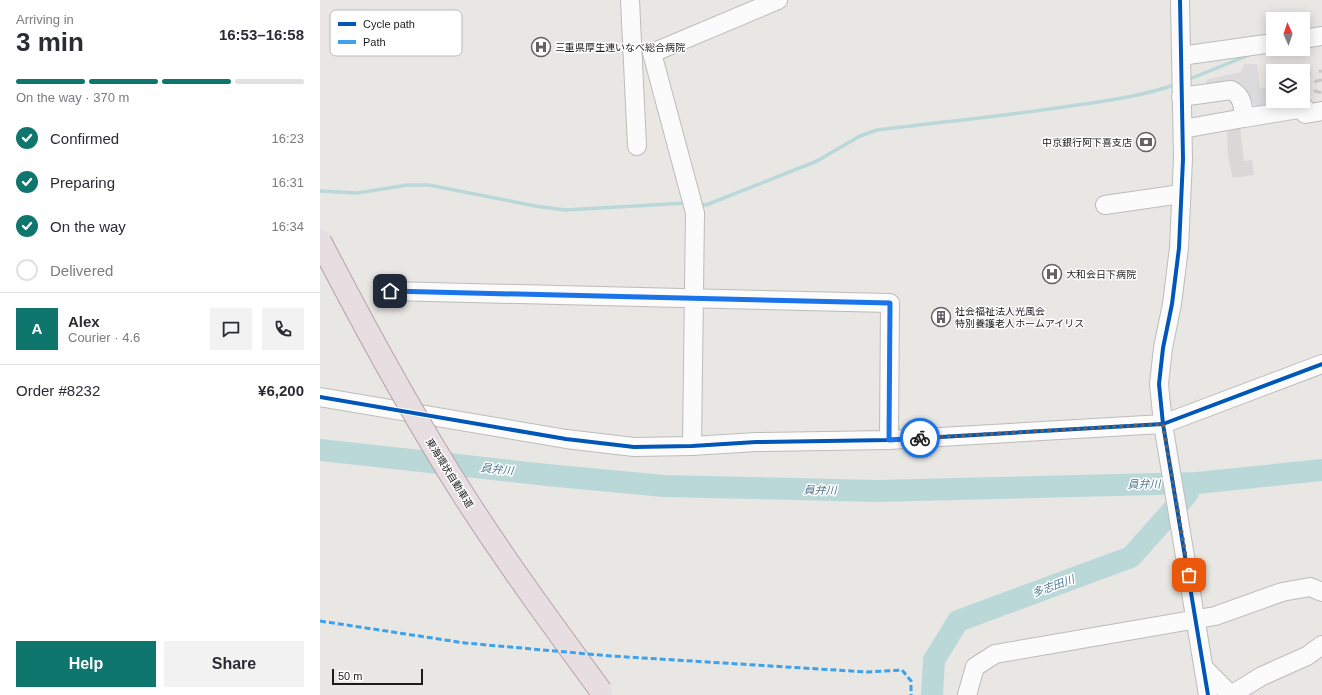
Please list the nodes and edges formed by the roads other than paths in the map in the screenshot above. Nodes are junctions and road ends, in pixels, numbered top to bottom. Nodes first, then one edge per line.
1 (630, 0) edge
2 (778, 0) edge
3 (1180, 0) edge
4 (1322, 36) edge
5 (1310, 38) edge
6 (1266, 46) edge
7 (1181, 78) junction
8 (1322, 111) edge
9 (1244, 118) junction
10 (1183, 129) junction
11 (637, 146) dead end
12 (1181, 194) junction
13 (1105, 205) dead end
14 (320, 241) edge
15 (390, 291) dead end
16 (694, 298) junction
17 (1322, 364) edge
18 (320, 397) edge
19 (1165, 432) junction
20 (889, 440) junction
21 (692, 446) junction
22 (1322, 592) edge
23 (1196, 612) junction
24 (1322, 645) edge
25 (1204, 668) junction
26 (601, 691) dead end
27 (967, 695) edge
28 (1208, 695) edge

1 - 11 street
2 - 16 street
3 - 7 street
4 - 5 street
6 - 7 street
7 - 9 street
7 - 10 street
8 - 9 street
9 - 10 street
10 - 12 street
12 - 13 street
12 - 19 street
14 - 26 highway, 東海環状自動車道, bridge
15 - 16 street
16 - 20 street
16 - 21 street
17 - 19 street
18 - 21 street
19 - 20 street
19 - 23 street
20 - 21 street
22 - 23 street
23 - 25 street
23 - 27 street
24 - 25 street
25 - 28 street

